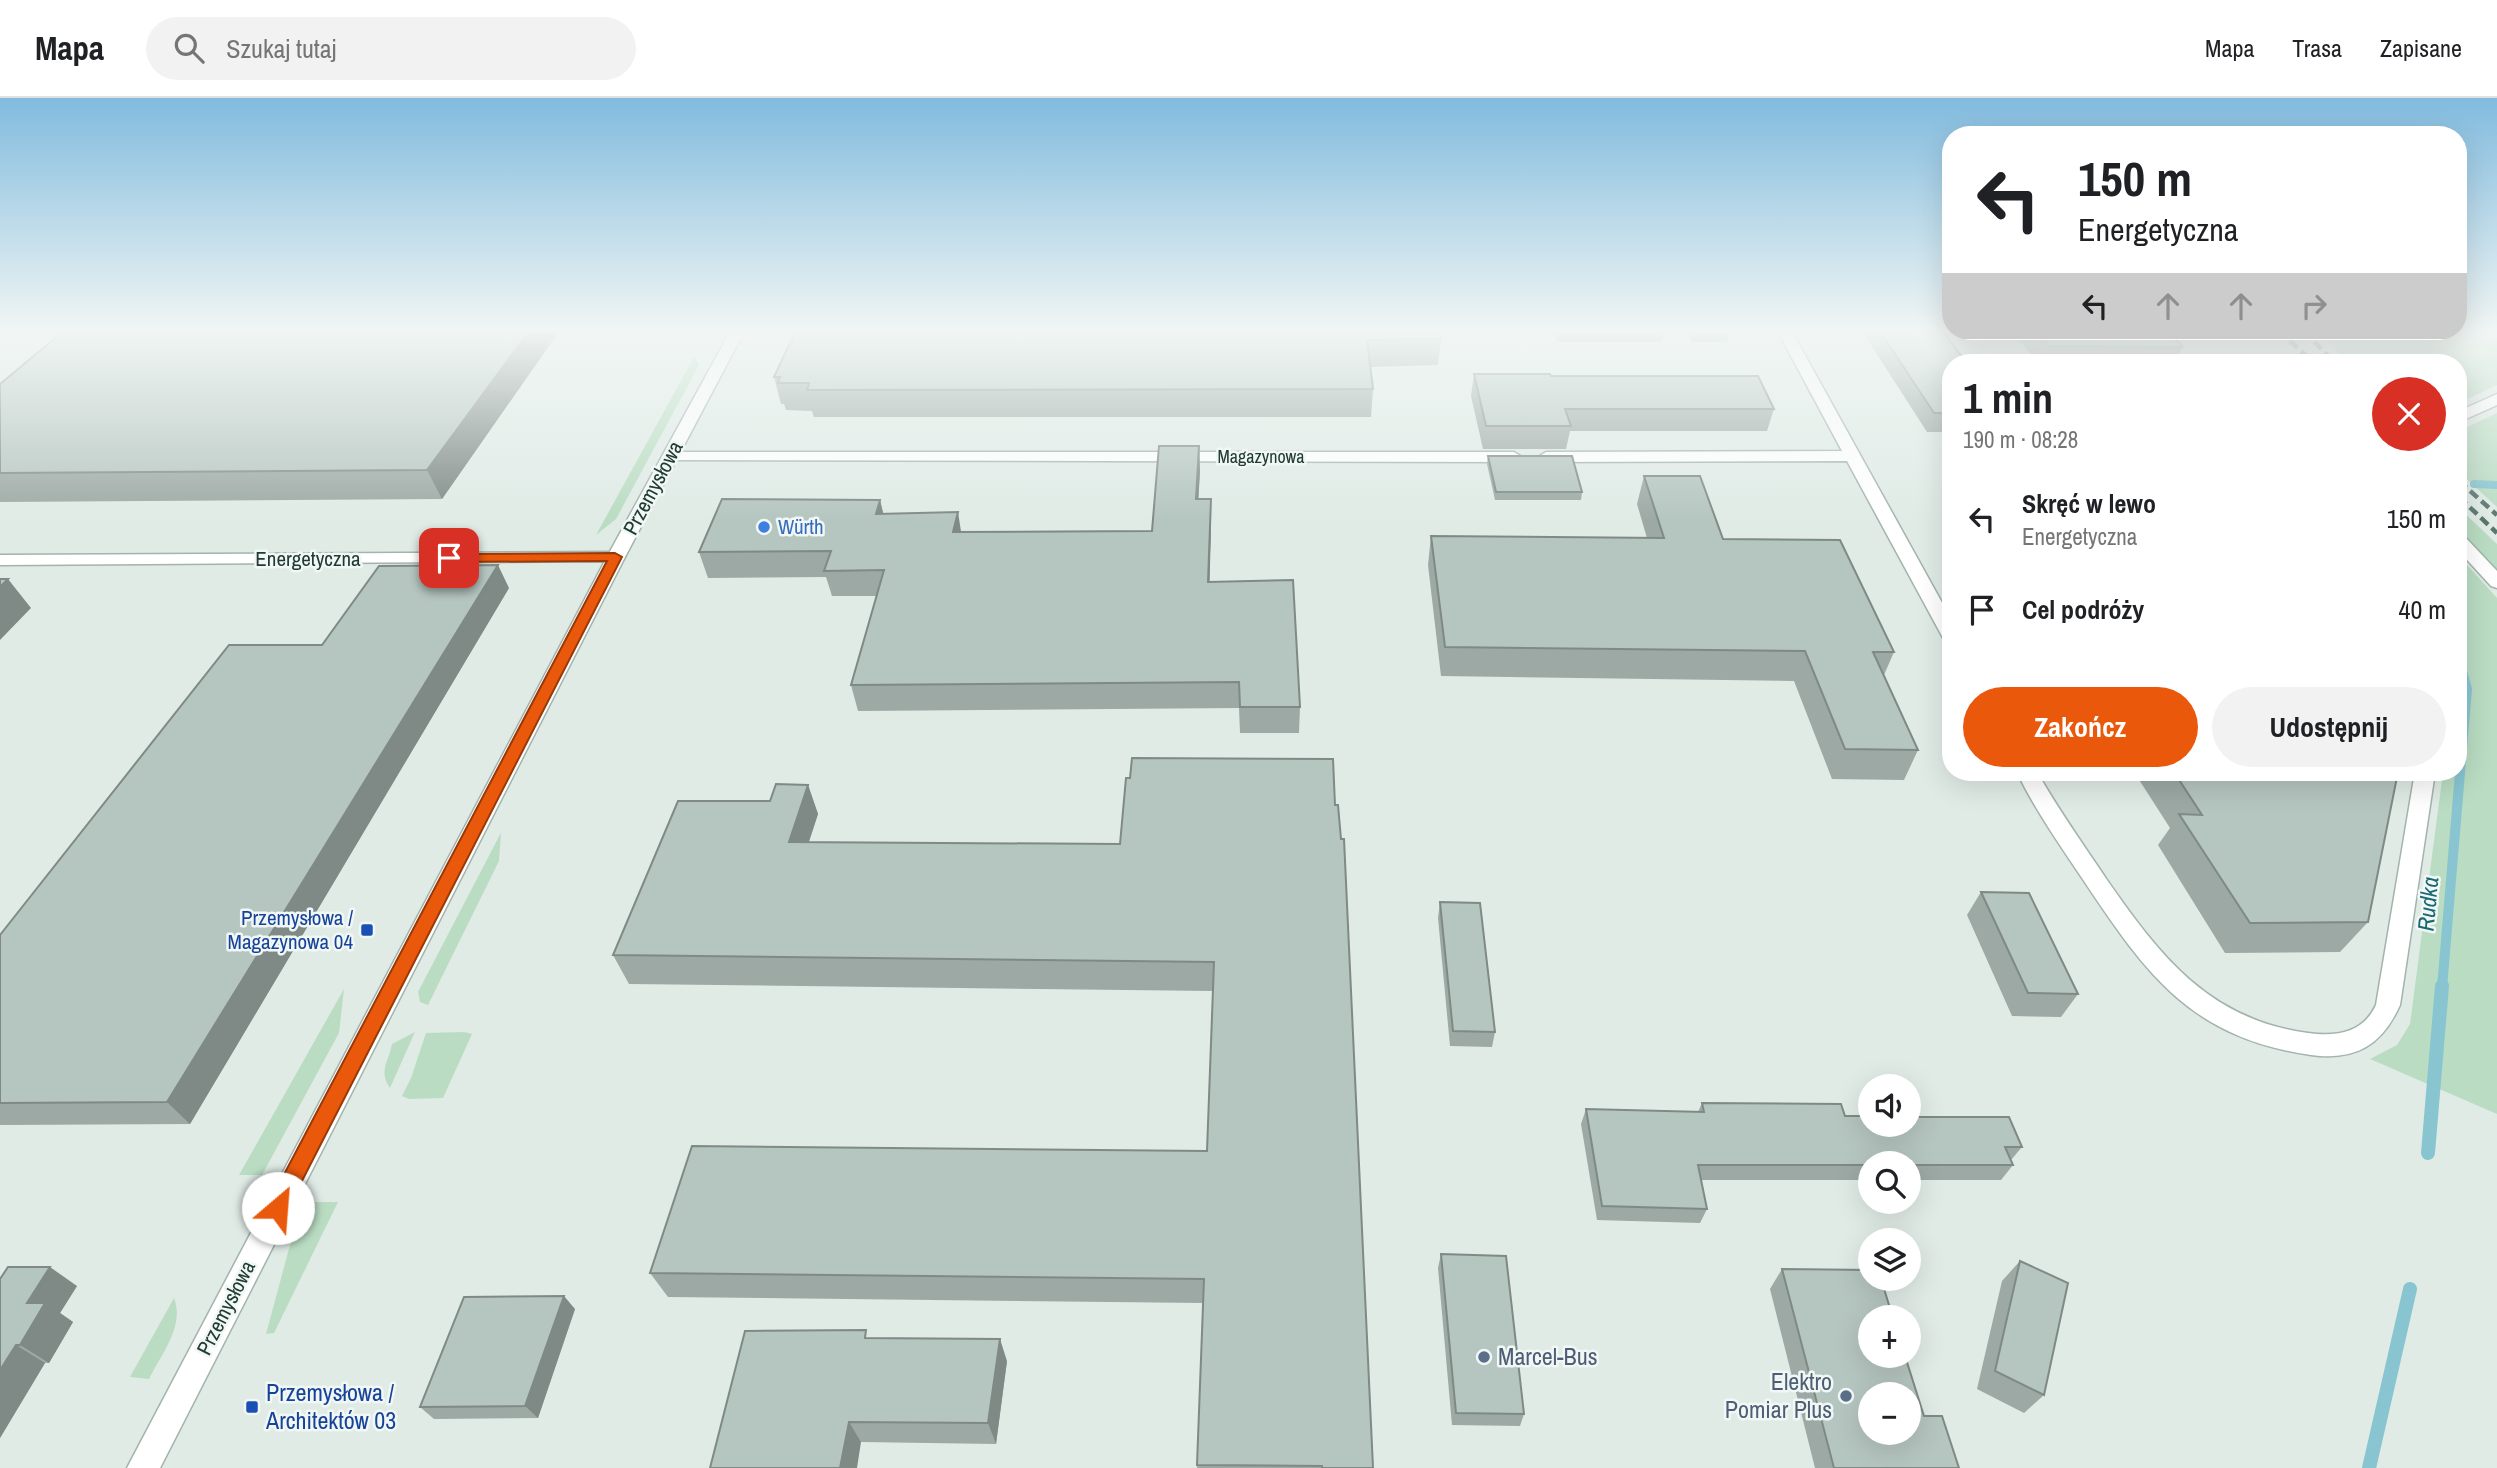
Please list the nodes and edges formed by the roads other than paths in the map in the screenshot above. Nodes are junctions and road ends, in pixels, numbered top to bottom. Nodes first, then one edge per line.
1 (704, 394) edge
2 (1819, 394) edge
3 (2497, 400) edge
4 (2467, 413) edge
5 (1852, 456) junction
6 (670, 457) junction
7 (2467, 550) edge
8 (615, 557) junction
9 (0, 561) edge
10 (2497, 582) edge
11 (1942, 620) edge
12 (2031, 781) edge
13 (2424, 781) edge
14 (143, 1468) edge

1 - 6 street, Przemysłowa
2 - 5 street
3 - 4 street
5 - 6 street, Magazynowa
5 - 11 street
6 - 8 street, Przemysłowa
7 - 10 street
8 - 9 street, Energetyczna
8 - 14 street, Przemysłowa
12 - 13 street

